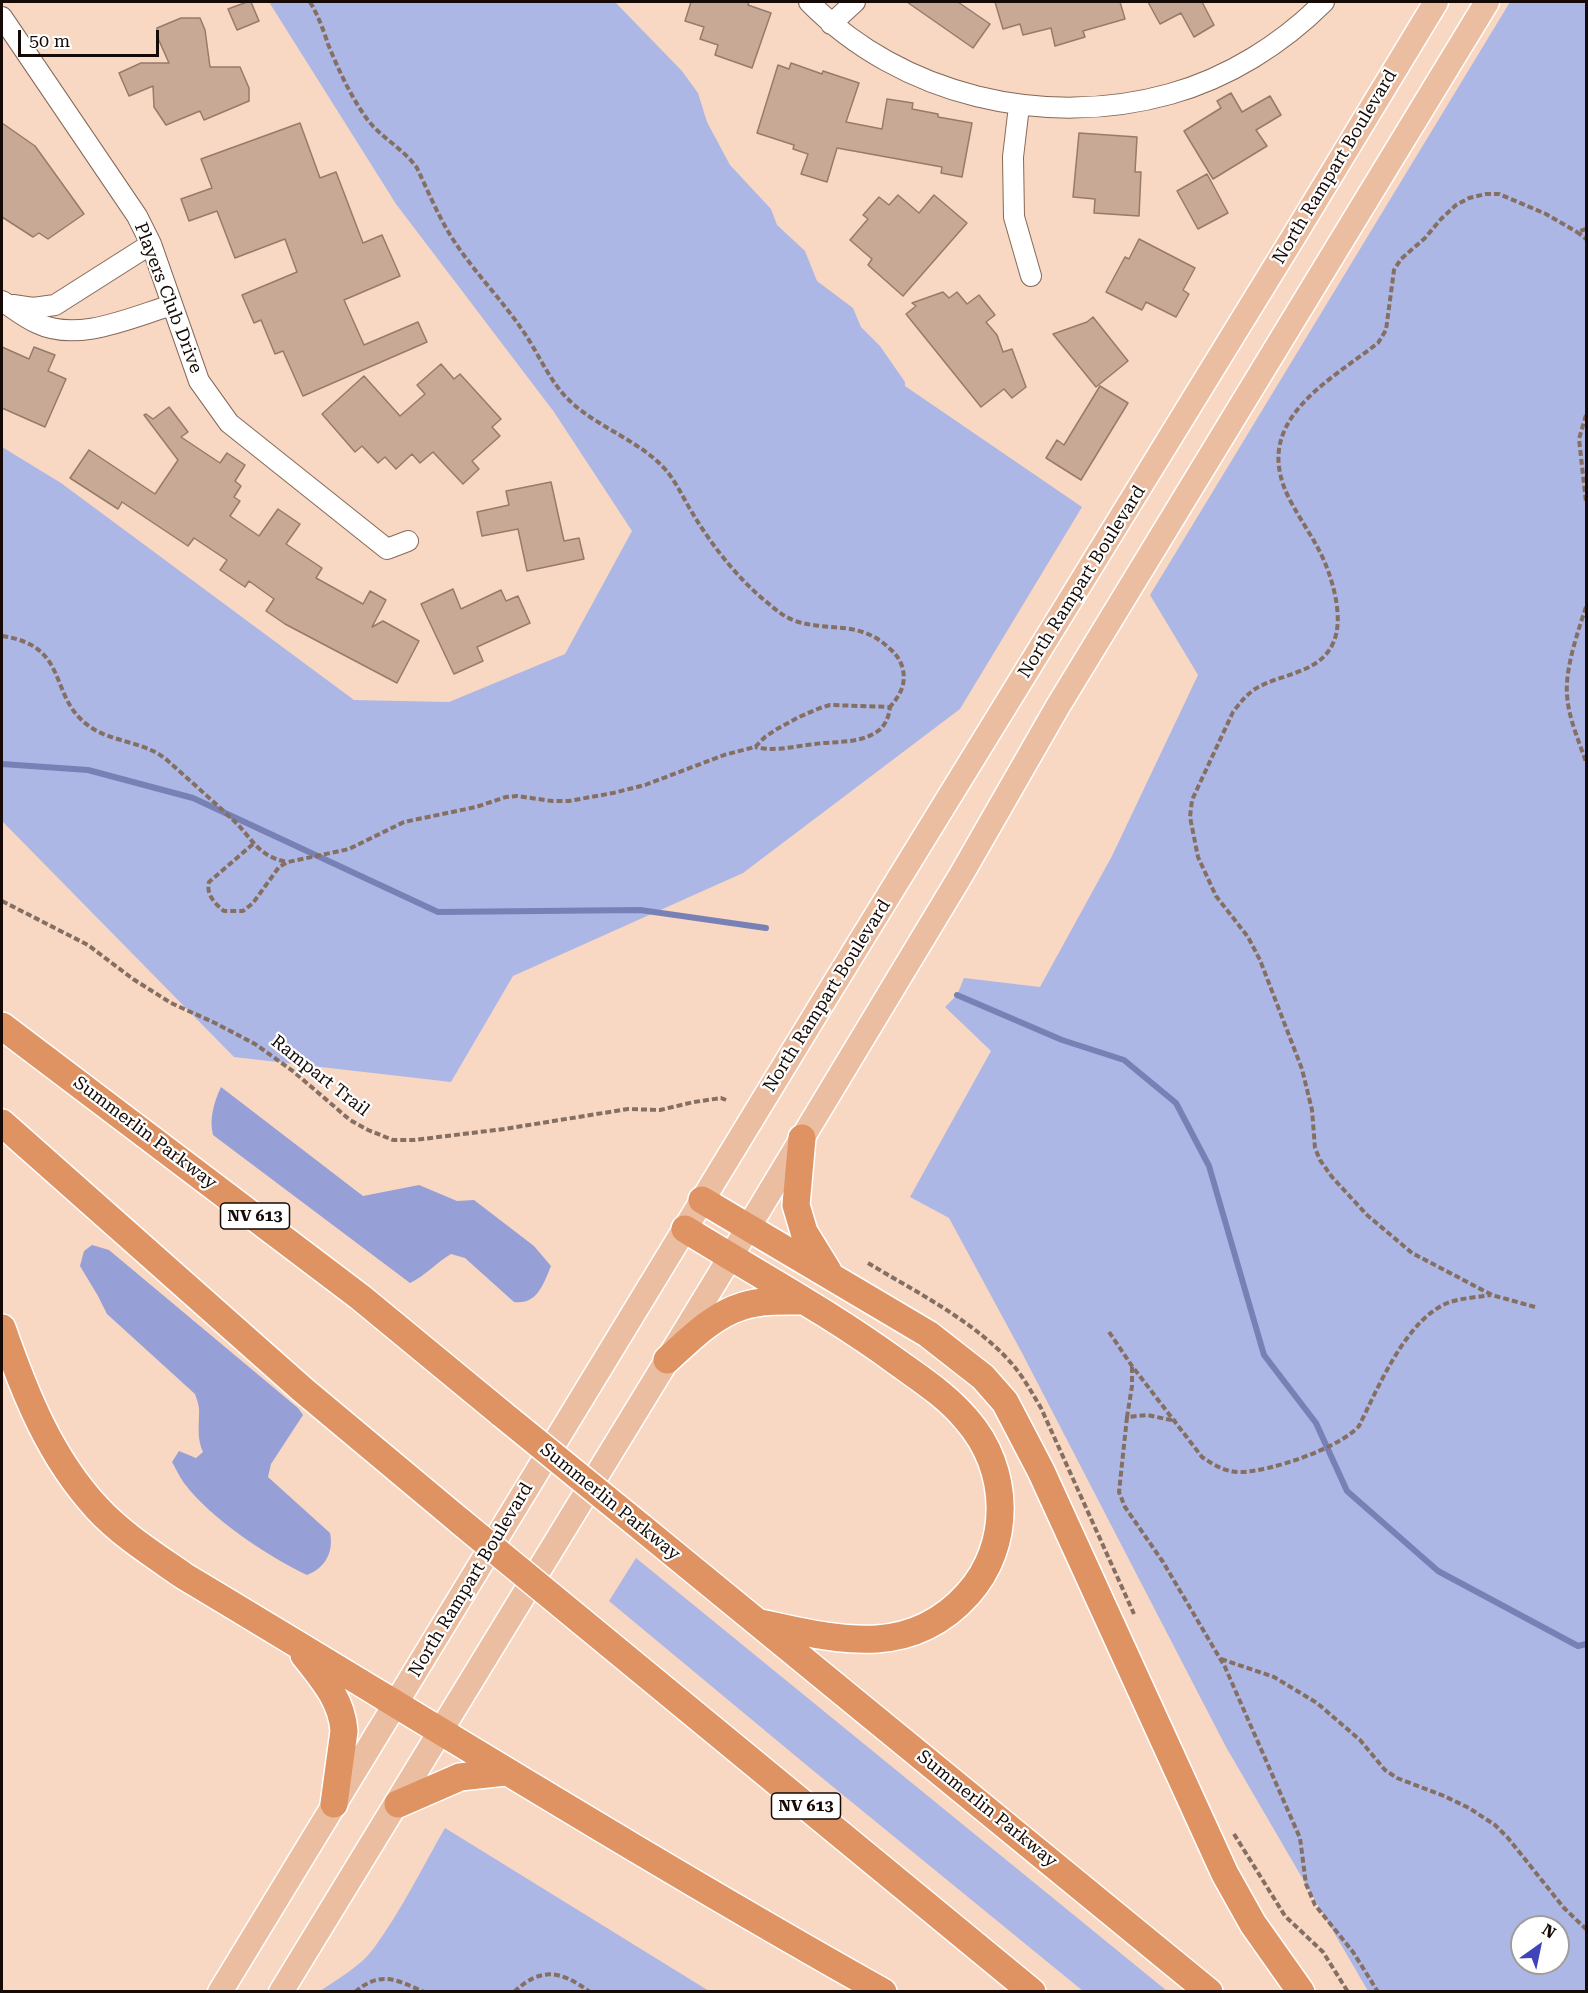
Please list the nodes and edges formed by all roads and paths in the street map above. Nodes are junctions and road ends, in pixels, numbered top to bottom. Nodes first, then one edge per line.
1 (310, 2) edge
2 (809, 2) edge
3 (855, 2) edge
4 (1324, 2) edge
5 (1436, 2) edge
6 (1487, 2) edge
7 (2, 17) edge
8 (831, 24) junction
9 (1019, 106) junction
10 (1587, 229) edge
11 (1577, 232) junction
12 (1587, 239) edge
13 (151, 244) junction
14 (1031, 276) dead end
15 (2, 301) edge
16 (172, 305) junction
17 (1587, 415) edge
18 (1587, 502) edge
19 (408, 541) dead end
20 (1587, 607) edge
21 (2, 636) edge
22 (890, 706) junction
23 (755, 747) junction
24 (1587, 762) edge
25 (253, 844) junction
26 (288, 862) junction
27 (2, 901) edge
28 (2, 1026) edge
29 (726, 1100) dead end
30 (2, 1123) edge
31 (802, 1138) junction
32 (702, 1200) junction
33 (748, 1228) junction
34 (685, 1229) junction
35 (730, 1257) junction
36 (830, 1275) junction
37 (1492, 1295) junction
38 (803, 1301) junction
39 (1535, 1307) dead end
40 (2, 1328) edge
41 (1109, 1332) dead end
42 (667, 1360) junction
43 (1132, 1366) junction
44 (1127, 1417) junction
45 (1176, 1421) junction
46 (760, 1623) junction
47 (294, 1642) junction
48 (1221, 1659) junction
49 (396, 1704) junction
50 (440, 1731) junction
51 (505, 1772) junction
52 (334, 1804) junction
53 (398, 1804) junction
54 (1587, 1929) edge
55 (220, 1992) edge
56 (281, 1992) edge
57 (355, 1992) edge
58 (424, 1992) edge
59 (514, 1992) edge
60 (590, 1992) edge
61 (883, 1992) edge
62 (1032, 1992) edge
63 (1209, 1992) edge
64 (1301, 1992) edge
65 (1378, 1992) edge

1 - 22 path
2 - 8 street
3 - 8 street
4 - 9 street
5 - 32 main road, North Rampart Boulevard
6 - 31 main road
7 - 13 street, Players Club Drive
8 - 9 street
9 - 14 street
10 - 11 path
11 - 12 path
11 - 37 path
13 - 15 street
13 - 16 street, Players Club Drive
15 - 16 street
16 - 19 street, Players Club Drive
17 - 18 path
20 - 24 path
21 - 25 path
22 - 23 path
22 - 23 path
23 - 26 path
25 - 26 path
25 - 26 path
27 - 29 path, Rampart Trail
28 - 46 highway, Summerlin Parkway / NV 613, bridge
30 - 62 highway, NV 613, bridge
31 - 33 main road
31 - 36 highway
32 - 33 highway
32 - 34 main road, North Rampart Boulevard
33 - 35 main road
33 - 36 highway
34 - 35 highway
34 - 49 main road, North Rampart Boulevard
35 - 38 highway
35 - 42 main road
36 - 64 highway
37 - 39 path
37 - 45 path
38 - 42 highway
38 - 46 highway
40 - 47 highway
41 - 43 path
42 - 50 main road
43 - 44 path
43 - 45 path
44 - 45 path
44 - 48 path
46 - 63 highway, Summerlin Parkway / NV 613
47 - 49 highway
47 - 52 highway
48 - 54 path
48 - 65 path
49 - 50 highway
49 - 52 main road, North Rampart Boulevard
50 - 51 highway
50 - 53 main road
51 - 53 highway
51 - 61 highway
52 - 55 main road, North Rampart Boulevard
53 - 56 main road
57 - 58 path
59 - 60 path

